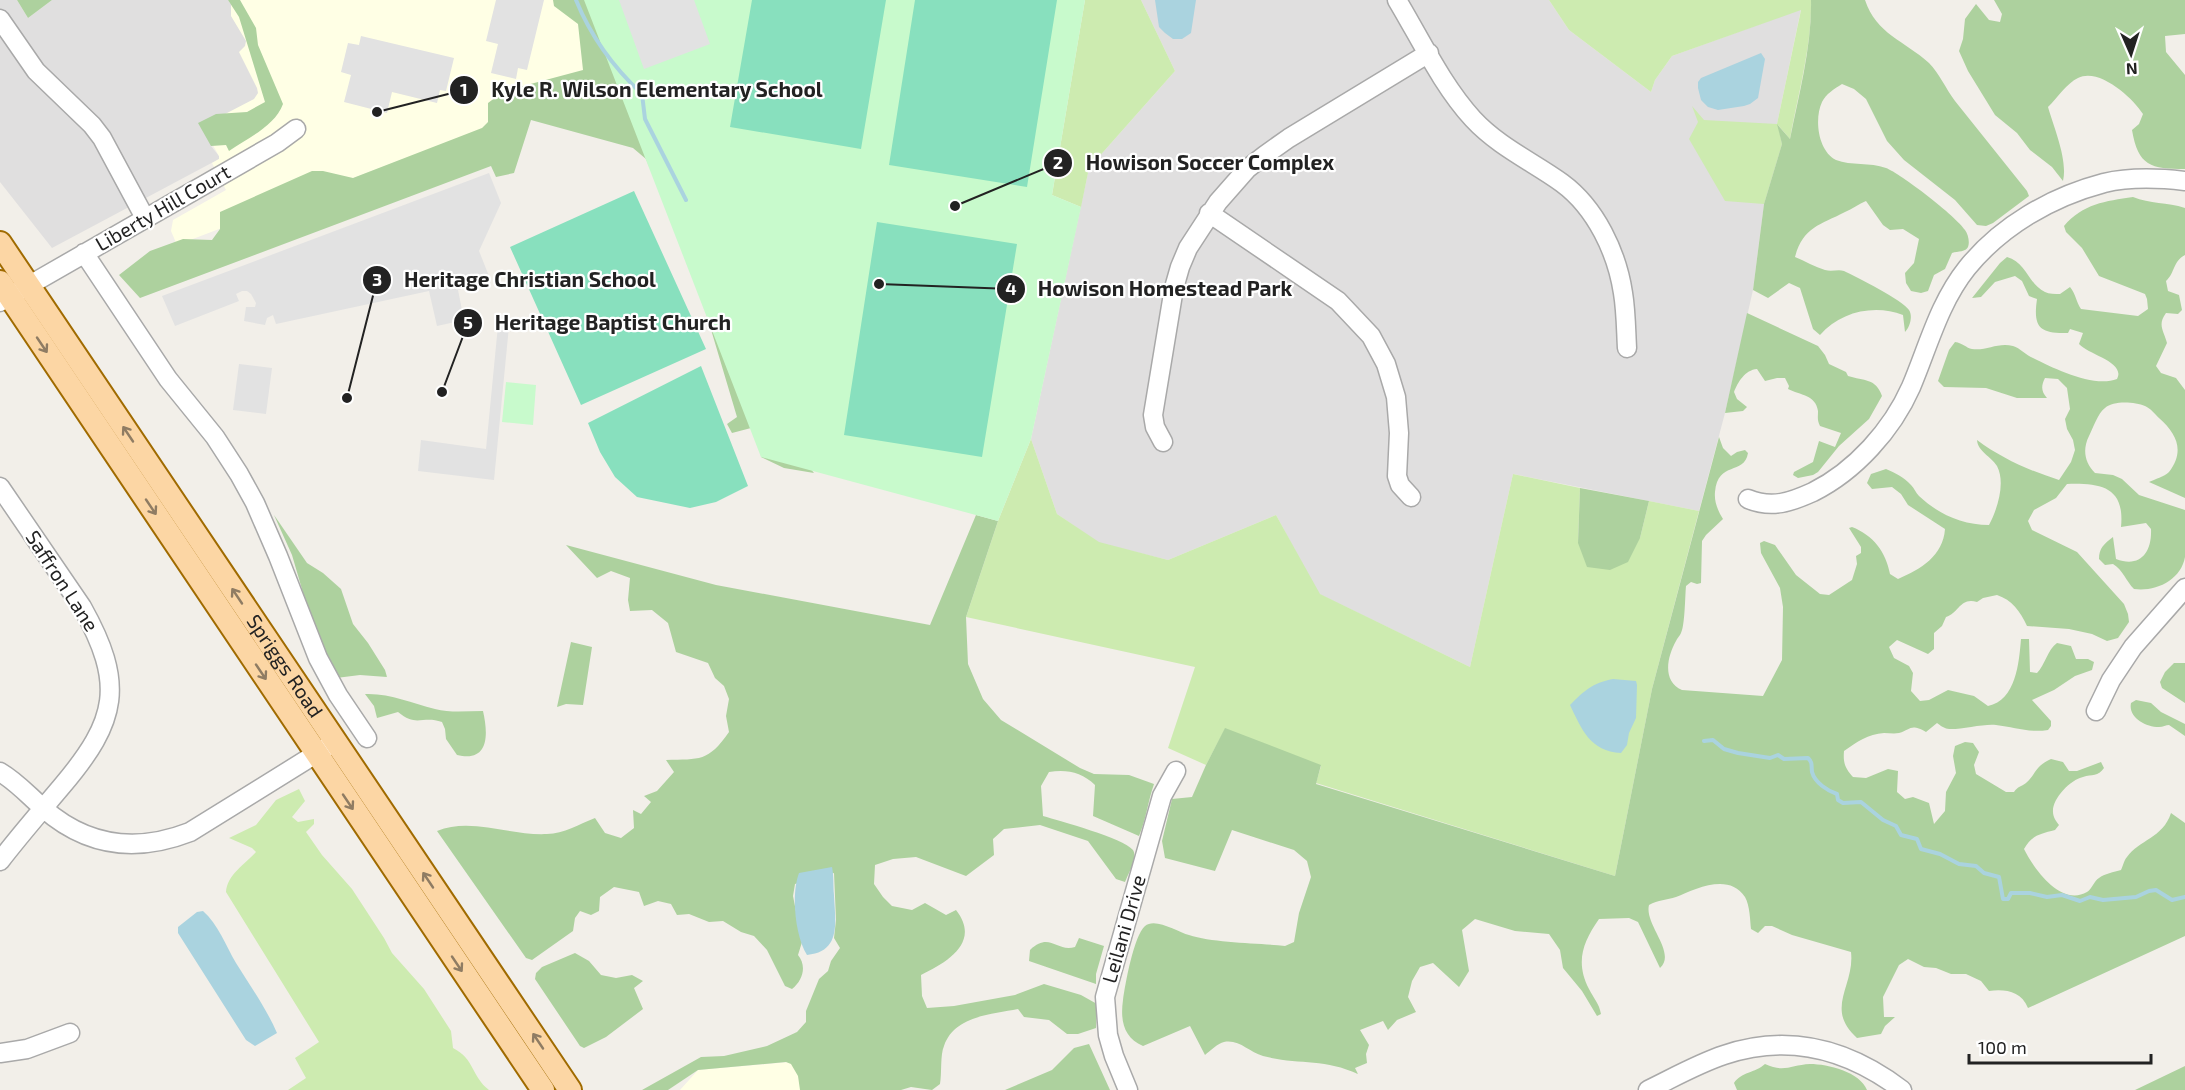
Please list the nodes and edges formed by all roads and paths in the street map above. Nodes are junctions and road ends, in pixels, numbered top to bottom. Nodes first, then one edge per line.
1 (1397, 0) edge
2 (0, 19) edge
3 (1429, 53) junction
4 (296, 129) dead end
5 (2185, 181) edge
6 (1209, 213) junction
7 (145, 218) junction
8 (0, 243) edge
9 (84, 253) junction
10 (9, 292) edge
11 (1627, 348) dead end
12 (1163, 442) dead end
13 (0, 487) edge
14 (1411, 497) dead end
15 (1748, 499) dead end
16 (2185, 588) edge
17 (2096, 711) dead end
18 (367, 738) dead end
19 (335, 741) junction
20 (316, 754) junction
21 (1176, 771) dead end
22 (0, 772) edge
23 (44, 808) junction
24 (0, 861) edge
25 (70, 1033) dead end
26 (0, 1053) edge
27 (543, 1090) edge
28 (570, 1090) edge
29 (1128, 1090) edge
30 (1648, 1090) edge
31 (1902, 1090) edge

1 - 3 street
2 - 7 street
3 - 6 street
3 - 11 street
4 - 7 street, Liberty Hill Court
5 - 15 street
6 - 12 street
6 - 14 street
7 - 9 street, Liberty Hill Court
8 - 10 main road, Spriggs Road
9 - 10 street, Liberty Hill Court
9 - 18 street, Spriggs Road
19 -> 10 main road, Spriggs Road
10 -> 20 main road, Spriggs Road
13 - 23 street, Saffron Lane
16 - 17 street
19 - 20 street
28 -> 19 main road, Spriggs Road
20 - 23 street
20 -> 27 main road, Spriggs Road
21 - 29 street, Leilani Drive
22 - 23 street
23 - 24 street, Saffron Lane
25 - 26 street
30 - 31 street

